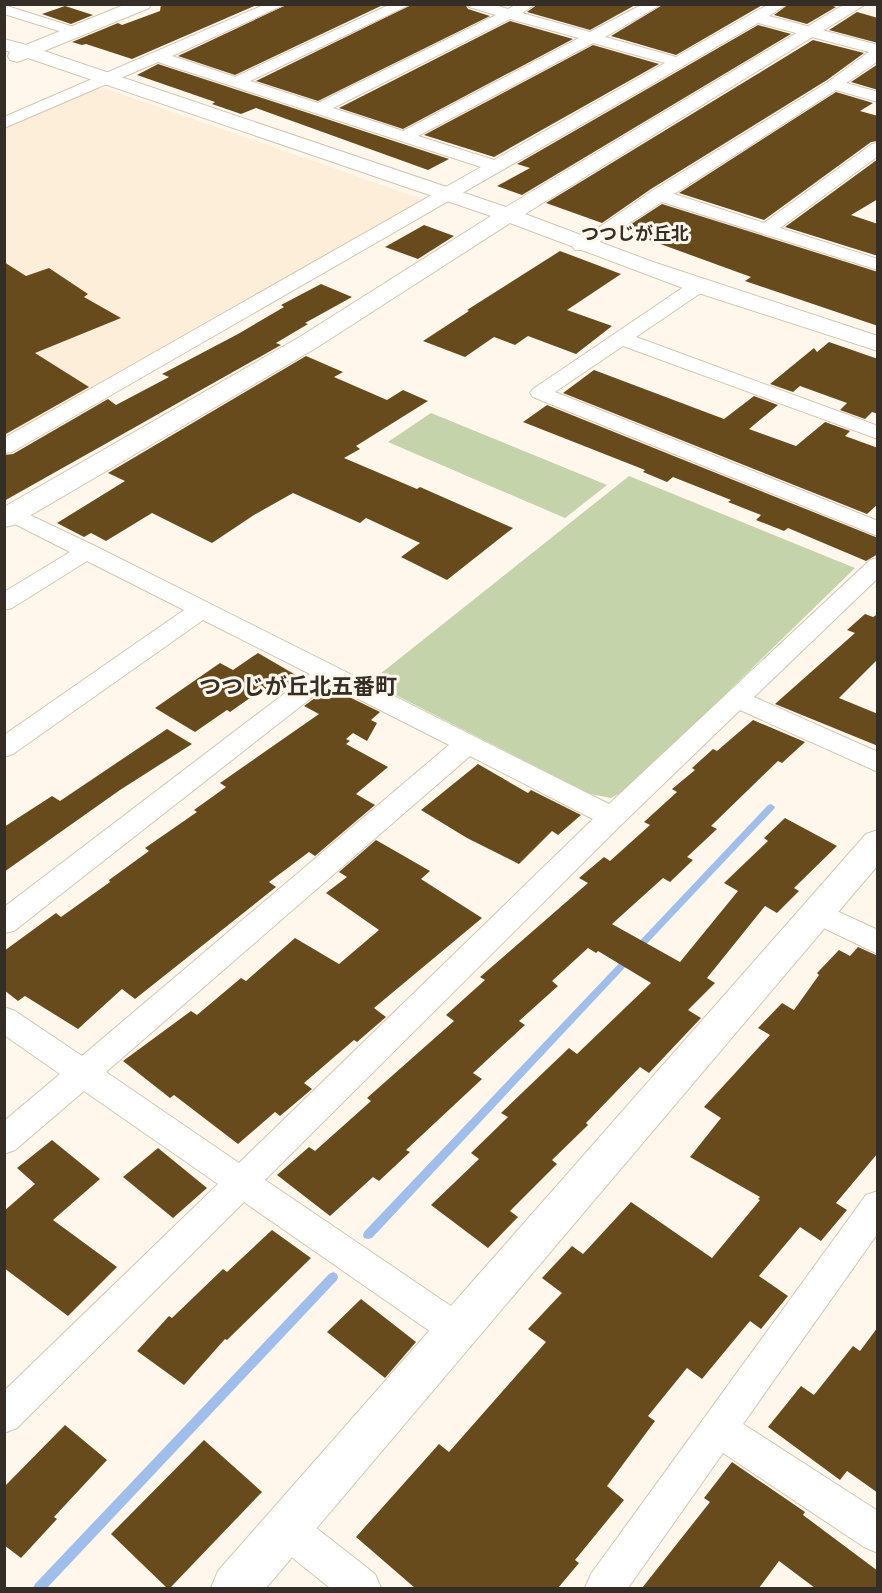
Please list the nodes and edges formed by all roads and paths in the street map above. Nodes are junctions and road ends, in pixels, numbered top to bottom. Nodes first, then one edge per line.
1 (9, 4) edge
2 (143, 4) edge
3 (279, 4) edge
4 (404, 4) edge
5 (474, 4) edge
6 (529, 4) edge
7 (655, 4) edge
8 (780, 4) edge
9 (858, 4) edge
10 (4, 8) edge
11 (509, 14) junction
12 (758, 18) junction
13 (75, 32) junction
14 (812, 32) junction
15 (593, 38) junction
16 (4, 44) edge
17 (878, 51) edge
18 (27, 52) junction
19 (159, 57) junction
20 (4, 61) edge
21 (678, 62) junction
22 (107, 78) junction
23 (236, 82) junction
24 (834, 85) junction
25 (878, 97) edge
26 (319, 109) junction
27 (4, 123) edge
28 (404, 137) junction
29 (878, 148) edge
30 (496, 167) junction
31 (448, 194) junction
32 (657, 195) junction
33 (508, 215) junction
34 (766, 230) junction
35 (581, 246) junction
36 (875, 262) edge
37 (698, 286) junction
38 (621, 338) junction
39 (878, 344) edge
40 (878, 433) edge
41 (4, 447) edge
42 (9, 516) edge
43 (878, 528) edge
44 (87, 551) junction
45 (878, 565) edge
46 (4, 603) edge
47 (202, 609) junction
48 (328, 673) junction
49 (738, 699) junction
50 (466, 745) junction
51 (4, 748) edge
52 (878, 763) edge
53 (612, 817) junction
54 (878, 842) edge
55 (818, 913) junction
56 (4, 923) edge
57 (878, 943) edge
58 (4, 1019) edge
59 (83, 1074) junction
60 (4, 1142) edge
61 (243, 1183) junction
62 (878, 1205) edge
63 (457, 1330) junction
64 (4, 1416) edge
65 (719, 1429) junction
66 (286, 1529) junction
67 (878, 1534) edge
68 (235, 1588) edge
69 (361, 1588) edge
70 (605, 1588) edge

1 - 10 street
2 - 13 street
3 - 19 street
4 - 23 street
5 - 11 street
6 - 11 street
7 - 15 street
8 - 12 street
9 - 14 street
10 - 13 street
11 - 15 street
11 - 26 street
12 - 14 street
12 - 21 street
13 - 18 street
14 - 17 street
14 - 33 street
15 - 21 street
15 - 28 street
16 - 18 street
17 - 24 street
18 - 20 street
18 - 22 street
19 - 22 street
19 - 23 street
21 - 30 street
22 - 27 street
22 - 31 street
23 - 26 street
24 - 25 street
24 - 32 street
26 - 28 street
28 - 30 street
29 - 34 street
30 - 31 street
31 - 33 street
31 - 41 street
32 - 34 street
32 - 35 street
33 - 35 street
33 - 42 street
34 - 36 street
35 - 37 street
37 - 38 street
37 - 39 street
38 - 40 street
38 - 43 street
42 - 44 street
44 - 46 street
44 - 47 street
45 - 49 street
47 - 48 street
47 - 51 street
48 - 50 street
48 - 56 street
49 - 52 street
49 - 53 street
50 - 53 street
50 - 59 street
53 - 61 street
54 - 55 street
55 - 57 street
55 - 63 street
58 - 59 street
59 - 60 street
59 - 61 street
61 - 63 street
61 - 64 street
62 - 65 street
63 - 66 street
65 - 67 street
65 - 70 street
66 - 68 street
66 - 69 street

